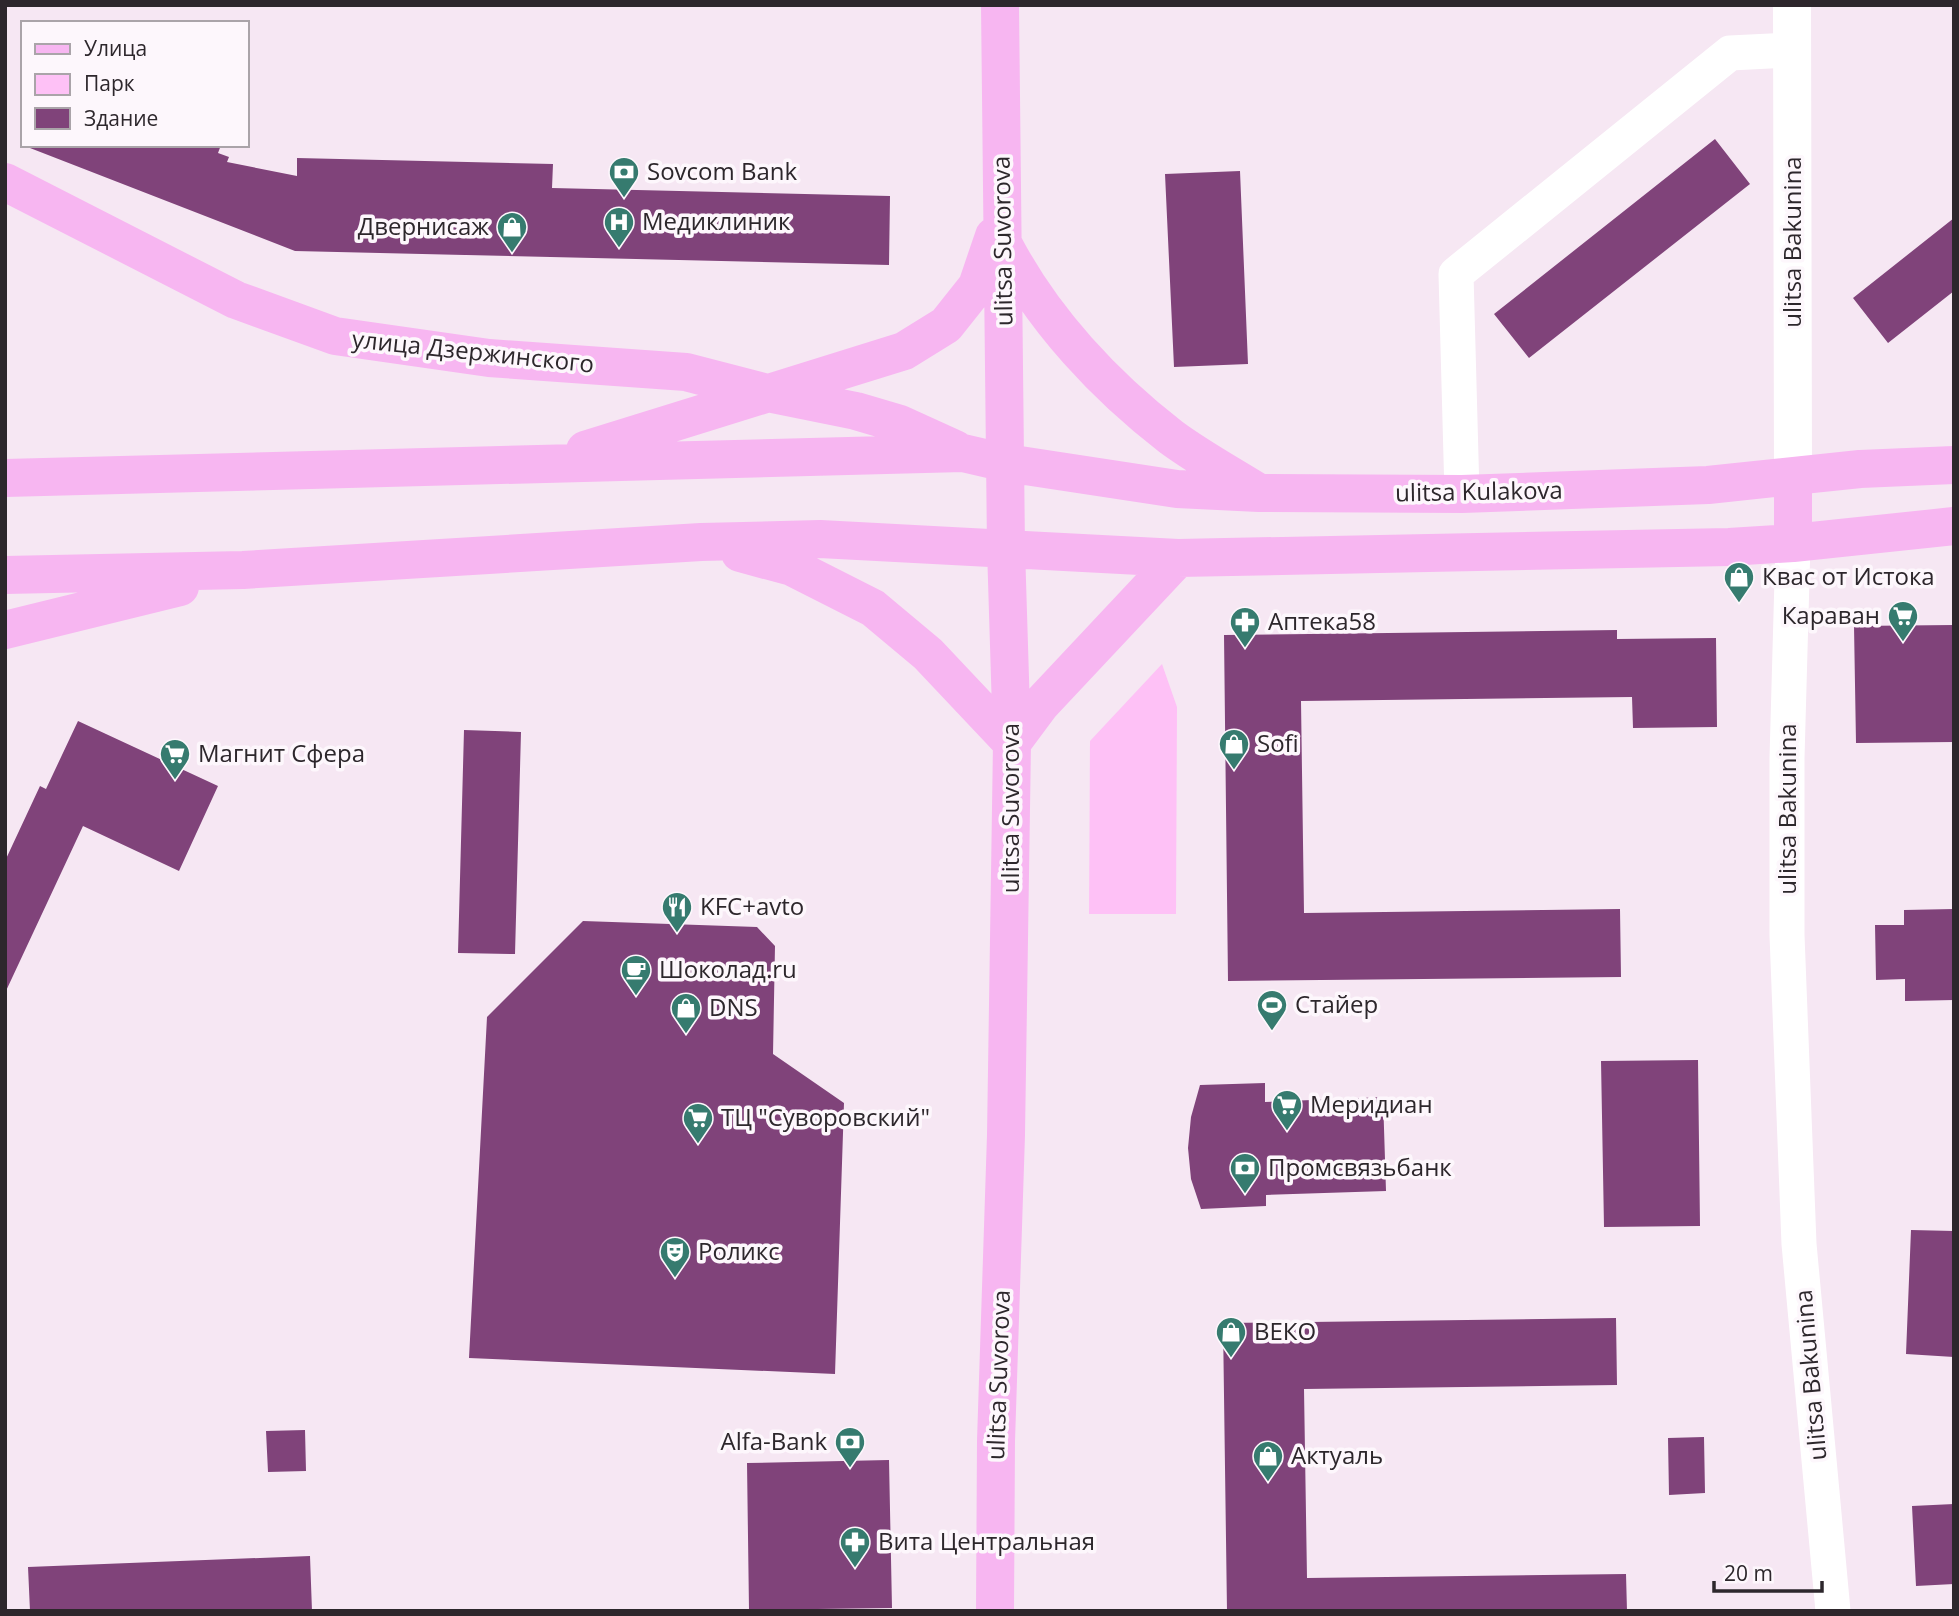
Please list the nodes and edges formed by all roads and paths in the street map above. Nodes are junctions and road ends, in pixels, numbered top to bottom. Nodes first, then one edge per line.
1 (1000, 5) edge
2 (1792, 5) edge
3 (1792, 50) junction
4 (5, 182) edge
5 (1003, 207) junction
6 (1004, 245) junction
7 (767, 393) junction
8 (963, 453) junction
9 (1006, 463) junction
10 (540, 465) junction
11 (1954, 465) edge
12 (1793, 477) junction
13 (5, 478) edge
14 (1259, 493) junction
15 (1462, 494) junction
16 (1954, 526) edge
17 (701, 542) junction
18 (1793, 543) junction
19 (1006, 548) junction
20 (1178, 558) junction
21 (243, 570) junction
22 (5, 575) edge
23 (5, 630) edge
24 (1012, 743) junction
25 (995, 1611) edge
26 (1833, 1611) edge

1 - 5 main road, ulitsa Suvorova
2 - 3 street, ulitsa Bakunina
3 - 12 street, ulitsa Bakunina
3 - 15 street
4 - 7 main road, улица Дзержинского
5 - 6 main road, ulitsa Suvorova
5 - 7 main road
6 - 9 main road, ulitsa Suvorova
6 - 14 main road
7 - 8 main road, улица Дзержинского
7 - 10 main road
8 - 9 main road, ulitsa Kulakova
8 - 10 main road
9 - 14 main road, ulitsa Kulakova
9 - 19 main road, ulitsa Suvorova
10 - 13 main road
11 - 12 main road, ulitsa Kulakova
12 - 15 main road, ulitsa Kulakova
12 - 18 main road, ulitsa Bakunina
14 - 15 main road, ulitsa Kulakova
16 - 18 main road
17 - 19 main road
17 - 21 main road
17 - 24 main road
18 - 20 main road
18 - 26 street, ulitsa Bakunina
19 - 20 main road
19 - 24 main road, ulitsa Suvorova
20 - 24 main road
21 - 22 main road
21 - 23 main road
24 - 25 main road, ulitsa Suvorova

